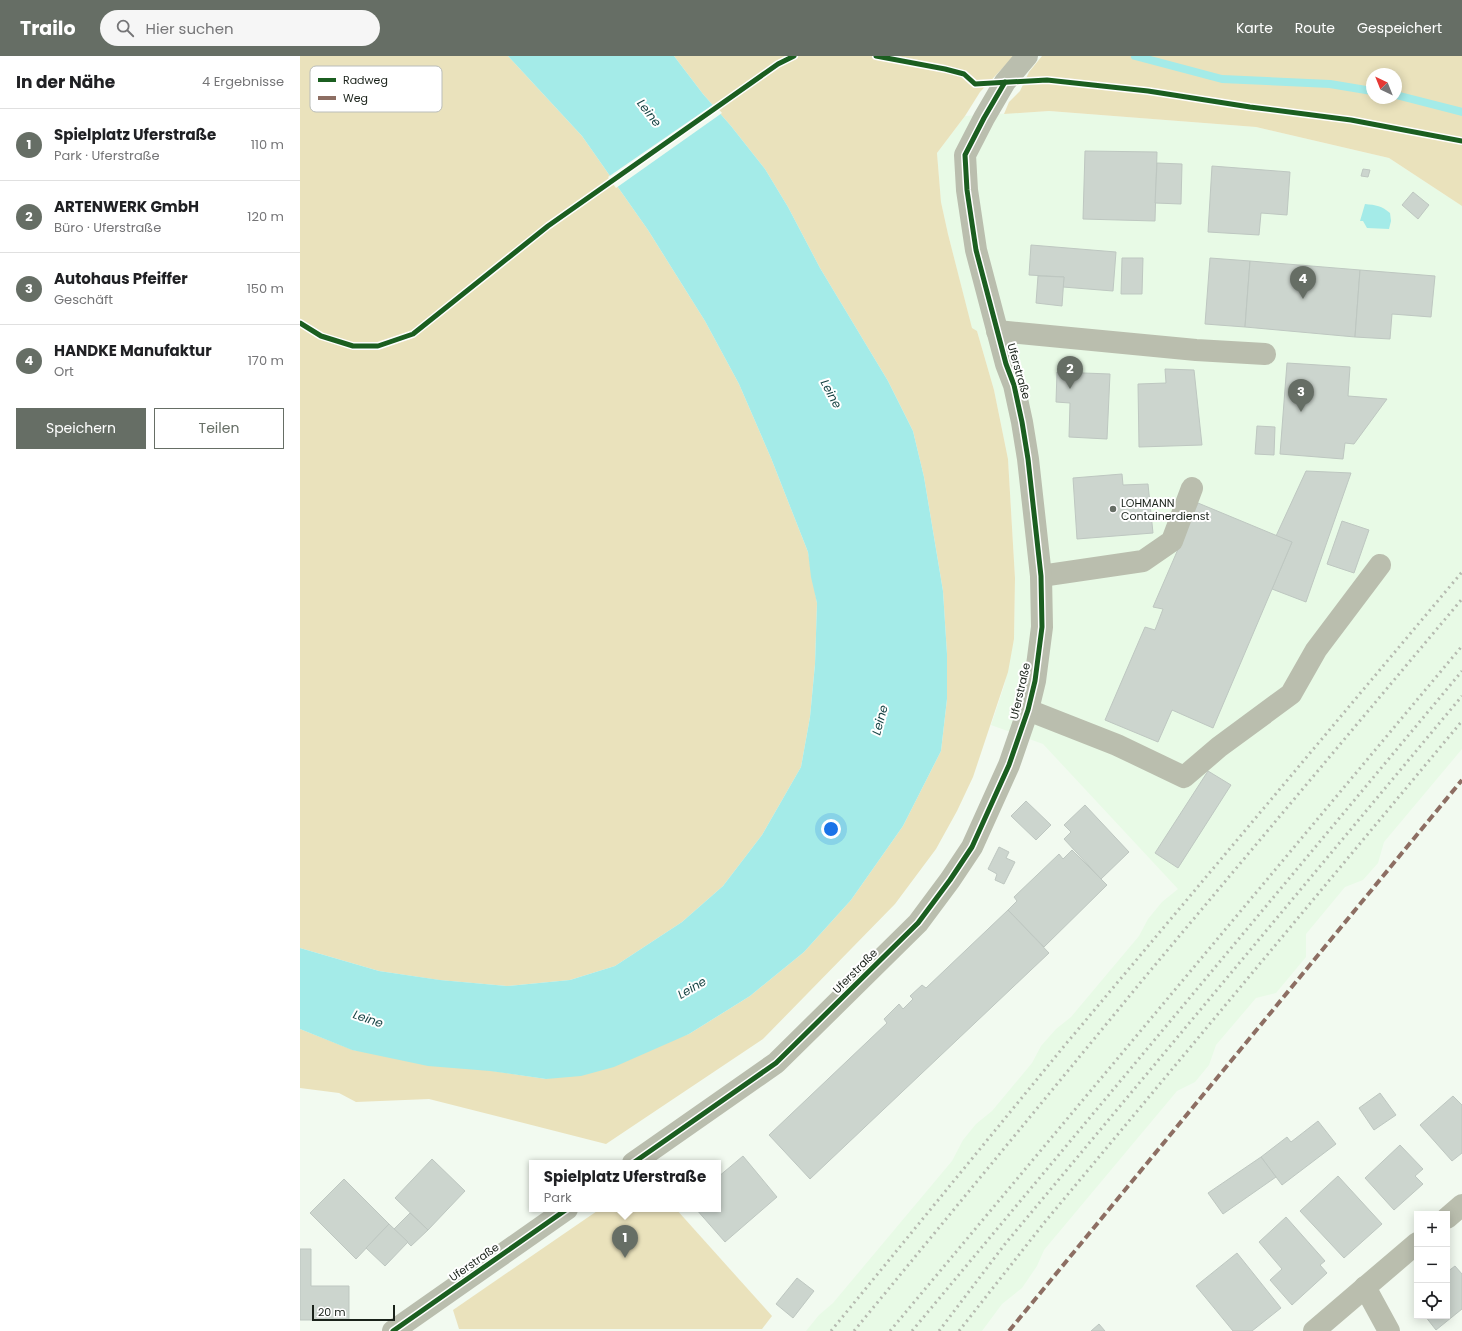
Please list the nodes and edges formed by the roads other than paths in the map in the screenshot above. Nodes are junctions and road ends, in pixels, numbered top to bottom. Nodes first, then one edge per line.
1 (1028, 56) edge
2 (997, 331) junction
3 (1265, 354) dead end
4 (1192, 488) dead end
5 (1380, 565) dead end
6 (1041, 576) junction
7 (1028, 710) junction
8 (637, 1160) edge
9 (1462, 1205) edge
10 (563, 1212) edge
11 (1450, 1215) edge
12 (1414, 1246) edge
13 (1365, 1287) junction
14 (393, 1331) edge
15 (1314, 1331) edge
16 (1390, 1331) edge

1 - 2 street, Uferstraße
2 - 3 street
2 - 6 street, Uferstraße
4 - 6 street
5 - 7 street
6 - 7 street, Uferstraße
7 - 8 street, Uferstraße
9 - 11 street
10 - 14 street, Uferstraße
12 - 13 street
13 - 15 street
13 - 16 street

